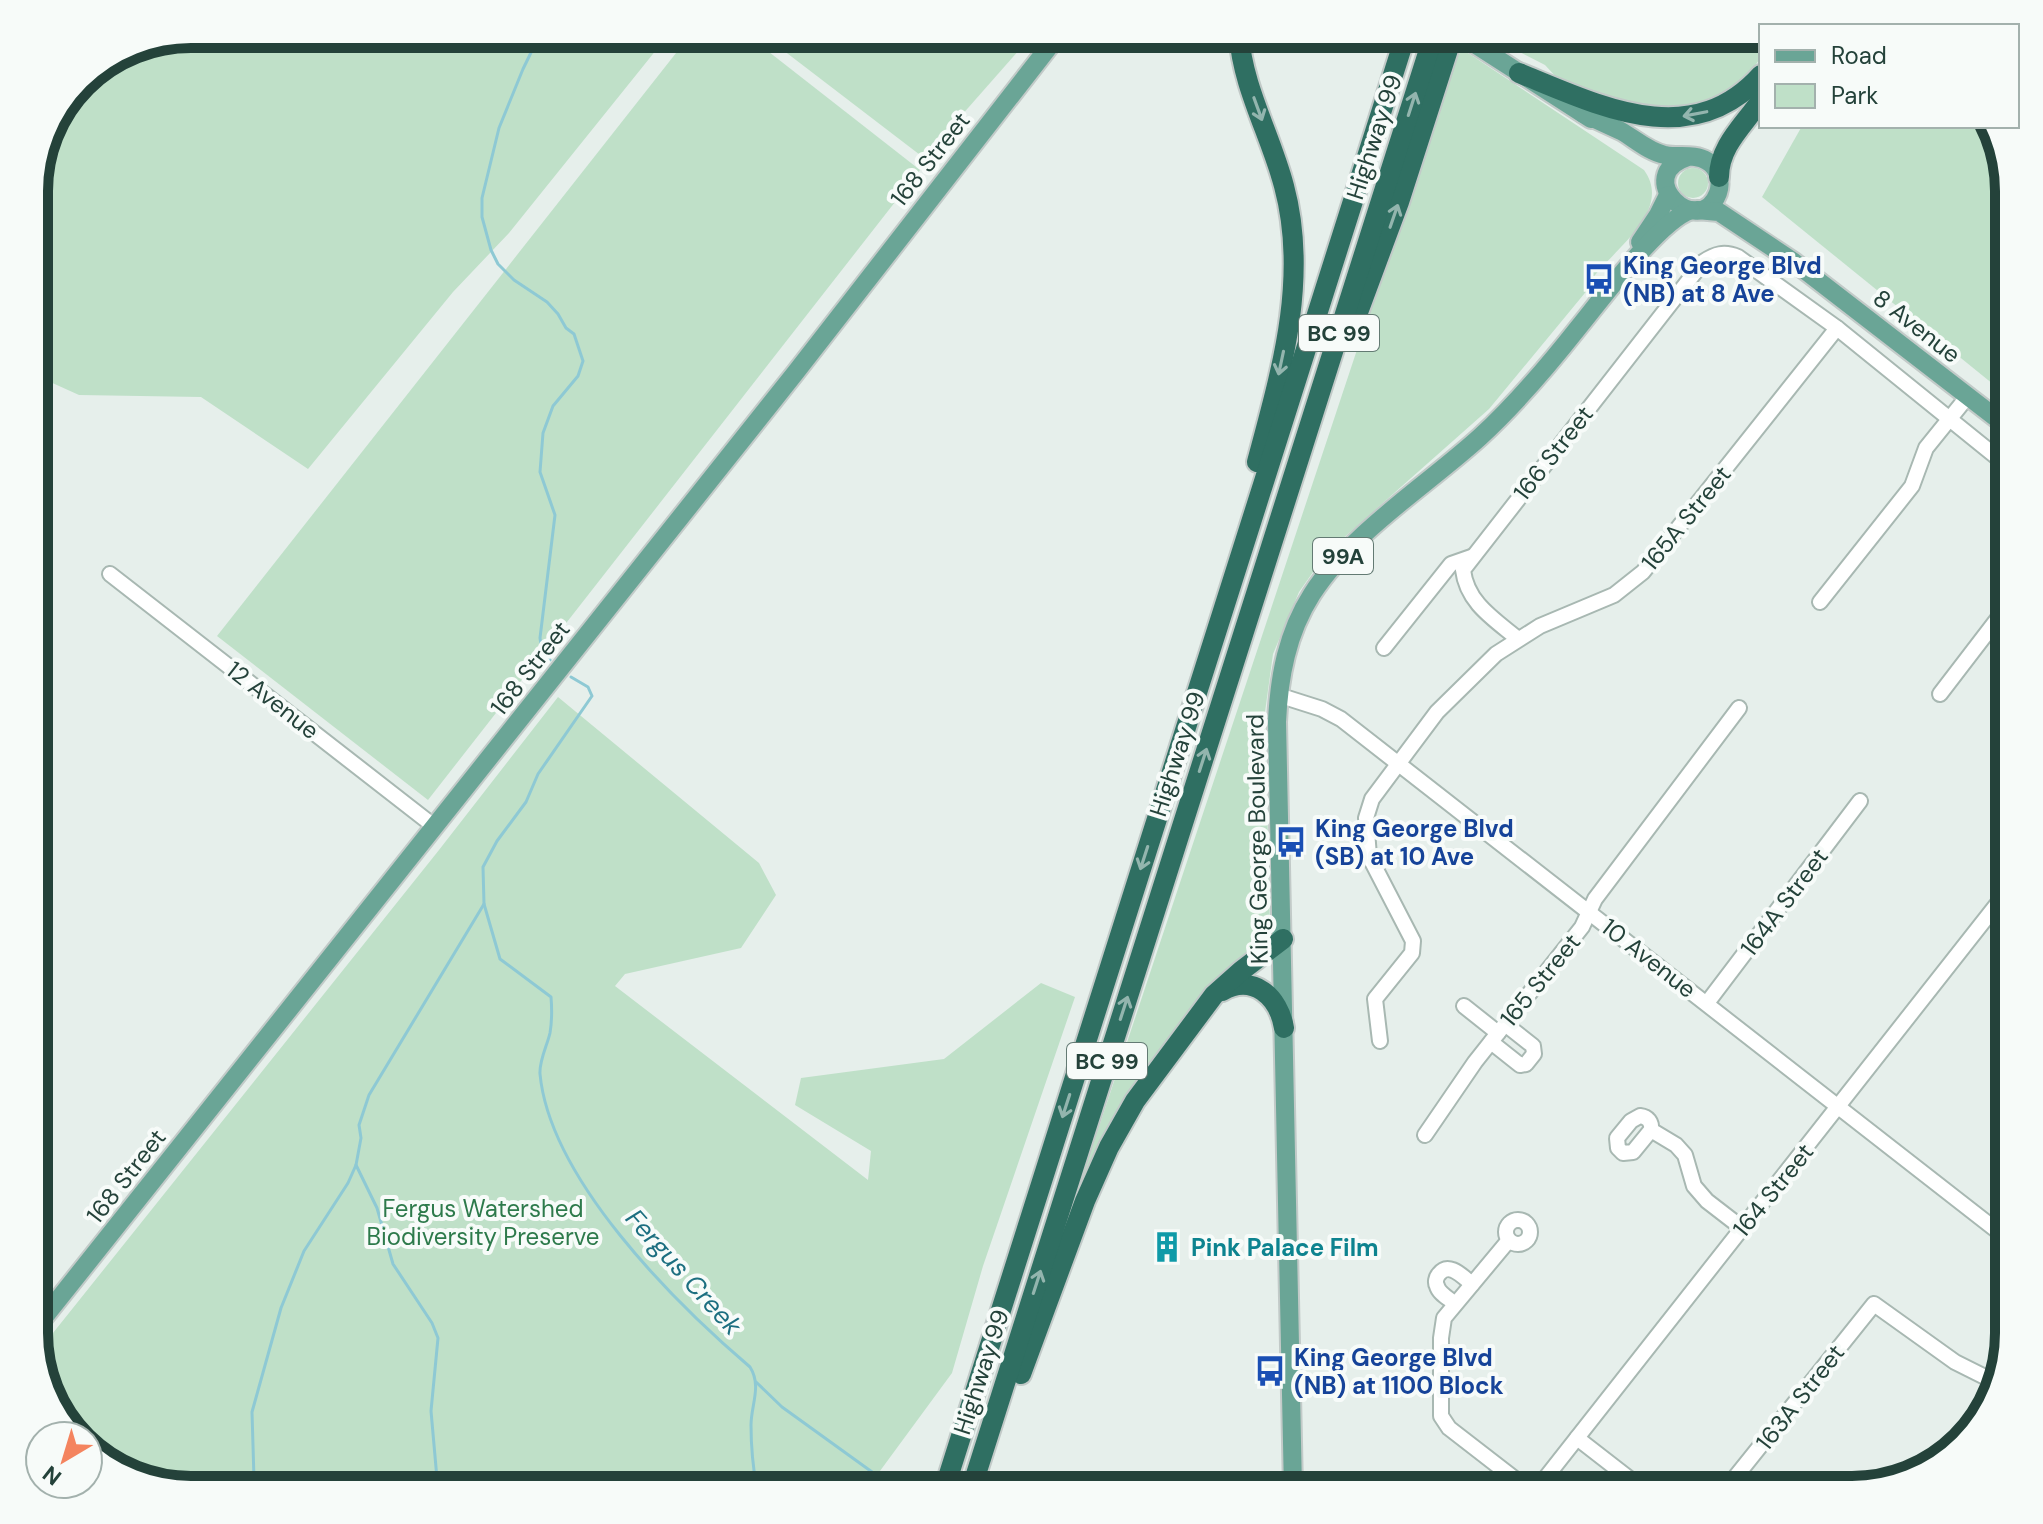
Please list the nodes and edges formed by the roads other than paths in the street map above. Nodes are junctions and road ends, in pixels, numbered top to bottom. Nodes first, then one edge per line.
1 (1048, 48) edge
2 (1242, 48) edge
3 (1402, 48) edge
4 (1430, 48) edge
5 (1456, 48) edge
6 (1479, 48) edge
7 (1519, 73) junction
8 (1759, 77) edge
9 (1759, 103) edge
10 (1582, 113) junction
11 (1688, 157) junction
12 (1719, 180) junction
13 (1667, 186) junction
14 (1694, 210) junction
15 (1794, 262) junction
16 (1623, 272) junction
17 (1837, 328) junction
18 (1968, 396) junction
19 (1995, 417) edge
20 (1949, 420) junction
21 (1995, 456) edge
22 (1471, 557) junction
23 (110, 574) dead end
24 (1820, 602) dead end
25 (1995, 622) edge
26 (1244, 632) junction
27 (1518, 639) junction
28 (1384, 648) dead end
29 (1940, 694) dead end
30 (1278, 695) junction
31 (1193, 704) junction
32 (1739, 708) dead end
33 (1397, 763) junction
34 (1860, 801) dead end
35 (435, 827) junction
36 (1995, 907) edge
37 (1590, 912) junction
38 (1283, 939) junction
39 (1707, 1003) junction
40 (1464, 1006) dead end
41 (1201, 1010) junction
42 (1284, 1028) junction
43 (1498, 1033) junction
44 (1380, 1041) dead end
45 (1840, 1106) junction
46 (1651, 1130) dead end
47 (1425, 1135) dead end
48 (1742, 1228) junction
49 (1995, 1229) edge
50 (1509, 1240) dead end
51 (1472, 1284) junction
52 (1455, 1304) junction
53 (48, 1312) edge
54 (1987, 1378) edge
55 (1577, 1438) junction
56 (948, 1476) edge
57 (978, 1476) edge
58 (979, 1476) edge
59 (1293, 1476) edge
60 (1511, 1476) edge
61 (1547, 1476) edge
62 (1626, 1476) edge
63 (1736, 1476) edge

1 - 35 main road, 168 Street
2 -> 31 highway
3 - 31 highway, Highway 99 / BC 99
26 -> 4 highway, Highway 99 / BC 99
26 -> 5 highway
6 - 7 main road
8 -> 7 highway
7 - 10 main road
9 - 12 highway
10 - 11 main road
10 - 13 main road
11 - 12 main road
11 - 13 main road
12 - 14 main road
12 - 15 main road, 8 Avenue
13 - 14 main road
13 - 16 main road, King George Boulevard / 99A
14 - 15 main road, 8 Avenue
14 - 16 main road, King George Boulevard / 99A
15 - 18 main road, 8 Avenue
16 - 30 main road, King George Boulevard / 99A
17 - 20 street
17 - 22 street, 166 Street
17 - 27 street, 165A Street
18 - 19 main road, 8 Avenue
18 - 20 street
20 - 21 street
20 - 24 street
22 - 27 street
22 - 28 street, 166 Street
23 - 35 street, 12 Avenue
25 - 29 street
57 -> 26 highway, Highway 99 / BC 99
27 - 33 street, 165A Street
30 - 33 street, 10 Avenue
30 - 38 main road, King George Boulevard / 99A
31 -> 56 highway, Highway 99 / BC 99
32 - 37 street, 165 Street
33 - 37 street, 10 Avenue
33 - 44 street, 165A Street
34 - 39 street, 164A Street
35 - 53 main road, 168 Street
36 - 45 street, 164 Street
37 - 39 street, 10 Avenue
37 - 43 street, 165 Street
38 - 41 highway
38 - 42 main road, King George Boulevard / 99A
39 - 45 street, 10 Avenue
40 - 43 street
41 - 42 highway
41 - 58 highway
42 - 59 main road, King George Boulevard / 99A
43 - 47 street, 165 Street
45 - 48 street, 164 Street
45 - 49 street, 10 Avenue
46 - 48 street
48 - 55 street, 164 Street
50 - 51 street
51 - 52 street
51 - 52 street
52 - 60 street
54 - 63 street, 163A Street
55 - 61 street, 164 Street
55 - 62 street

